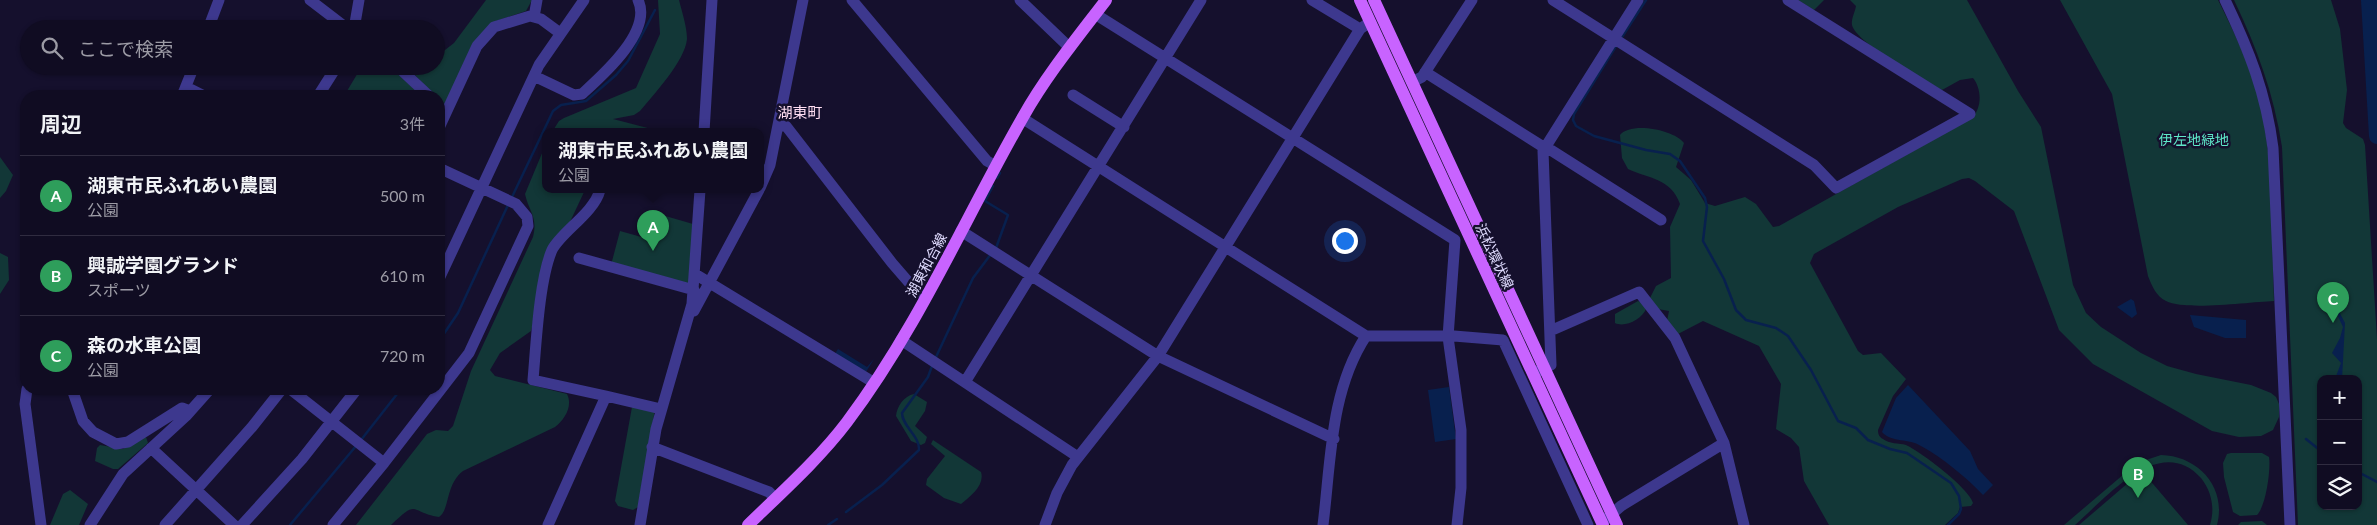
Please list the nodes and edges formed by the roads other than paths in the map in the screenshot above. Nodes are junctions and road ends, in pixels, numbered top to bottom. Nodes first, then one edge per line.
1 (219, 0) edge
2 (310, 0) edge
3 (359, 0) edge
4 (537, 0) edge
5 (584, 0) edge
6 (638, 0) edge
7 (712, 0) edge
8 (803, 0) edge
9 (852, 0) edge
10 (1020, 0) edge
11 (1106, 0) edge
12 (1201, 0) edge
13 (1312, 0) edge
14 (1360, 0) edge
15 (1374, 0) edge
16 (1472, 0) edge
17 (1553, 0) edge
18 (1638, 0) edge
19 (1788, 0) edge
20 (2225, 0) edge
21 (1095, 14) junction
22 (534, 17) junction
23 (211, 20) edge
24 (336, 20) edge
25 (356, 20) edge
26 (1365, 25) junction
27 (560, 33) junction
28 (1613, 38) junction
29 (1070, 48) junction
30 (1164, 58) junction
31 (1425, 72) junction
32 (191, 75) edge
33 (332, 75) edge
34 (407, 75) edge
35 (534, 76) junction
36 (1412, 82) junction
37 (185, 90) edge
38 (322, 90) edge
39 (423, 90) edge
40 (1073, 94) dead end
41 (445, 115) edge
42 (1022, 118) junction
43 (778, 125) junction
44 (1124, 127) junction
45 (704, 128) edge
46 (1292, 138) junction
47 (1546, 148) junction
48 (996, 166) junction
49 (1098, 166) junction
50 (445, 171) edge
51 (764, 181) edge
52 (482, 188) junction
53 (598, 193) edge
54 (700, 193) edge
55 (758, 193) edge
56 (1661, 220) dead end
57 (961, 231) junction
58 (1225, 247) junction
59 (579, 258) dead end
60 (445, 266) edge
61 (695, 274) junction
62 (1031, 275) junction
63 (709, 283) junction
64 (694, 290) junction
65 (926, 296) junction
66 (688, 323) junction
67 (1550, 331) junction
68 (1366, 336) junction
69 (1448, 336) junction
70 (901, 340) junction
71 (1158, 356) junction
72 (1545, 368) junction
73 (1533, 374) junction
74 (445, 378) edge
75 (1521, 379) junction
76 (449, 381) junction
77 (873, 382) junction
78 (965, 382) junction
79 (445, 386) edge
80 (26, 395) edge
81 (74, 395) edge
82 (205, 395) edge
83 (277, 395) edge
84 (297, 395) edge
85 (352, 395) edge
86 (438, 395) edge
87 (606, 396) junction
88 (661, 409) junction
89 (190, 411) junction
90 (331, 422) junction
91 (1334, 439) junction
92 (1724, 443) junction
93 (652, 447) junction
94 (151, 448) junction
95 (1078, 457) junction
96 (384, 463) junction
97 (196, 490) junction
98 (775, 498) junction
99 (1615, 519) edge
100 (1601, 524) edge
101 (41, 525) edge
102 (90, 525) edge
103 (166, 525) edge
104 (242, 525) edge
105 (333, 525) edge
106 (548, 525) edge
107 (640, 525) edge
108 (748, 525) edge
109 (1045, 525) edge
110 (1323, 525) edge
111 (1457, 525) edge
112 (1588, 525) edge
113 (1744, 525) edge
114 (2290, 525) edge

1 - 23 street
2 - 24 street
3 - 25 street
4 - 22 street
5 - 27 street
6 - 35 street
7 - 45 street
8 - 43 street
9 - 48 street
10 - 29 street
11 - 21 main road, 湖東和合線
12 - 30 street
13 - 26 street
14 - 26 main road, 浜松環状線
15 - 36 main road, 浜松環状線
16 - 31 street
17 - 28 street
18 - 28 street
19 - 28 street
20 - 114 street
21 - 29 main road, 湖東和合線
21 - 30 street
22 - 27 street
22 - 41 street
26 - 46 street
26 - 73 main road, 浜松環状線
27 - 35 street
28 - 47 street
29 - 42 main road, 湖東和合線
30 - 44 street
30 - 46 street
31 - 36 street
31 - 47 street
32 - 37 street
33 - 38 street
34 - 39 street
35 - 52 street
36 - 72 main road, 浜松環状線
40 - 44 street
42 - 48 main road, 湖東和合線
42 - 49 street
43 - 51 street
43 - 65 street
44 - 49 street
46 - 58 street
46 - 69 street
47 - 56 street
47 - 67 street
48 - 57 main road, 湖東和合線
49 - 58 street
49 - 62 street
50 - 52 street
52 - 60 street
52 - 76 street
53 - 87 street
54 - 61 street
55 - 63 street
57 - 62 street
57 - 65 main road, 湖東和合線
58 - 68 street
58 - 71 street
59 - 64 street
61 - 63 street
61 - 64 street
62 - 71 street
62 - 78 street
63 - 66 street
63 - 77 street
64 - 66 street
65 - 70 main road, 湖東和合線
66 - 88 street
67 - 72 street
67 - 92 street
68 - 69 street
68 - 91 street
69 - 75 street
69 - 111 street
70 - 77 main road, 湖東和合線
70 - 78 street
71 - 91 street
71 - 95 street
72 - 73 street
72 - 99 main road, 浜松環状線
73 - 75 street
73 - 100 main road, 浜松環状線
74 - 76 street
75 - 112 street
76 - 79 street
77 - 98 main road, 湖東和合線
78 - 95 street
80 - 101 street
81 - 89 street
82 - 89 street
83 - 97 street
84 - 90 street
85 - 90 street
86 - 96 street
87 - 88 street
87 - 106 street
88 - 93 street
89 - 94 street
90 - 96 street
90 - 104 street
91 - 110 street
92 - 99 street
92 - 113 street
93 - 98 street
93 - 107 street
94 - 97 street
94 - 102 street
95 - 109 street
96 - 105 street
97 - 103 street
97 - 104 street
98 - 108 main road, 湖東和合線
99 - 100 street

